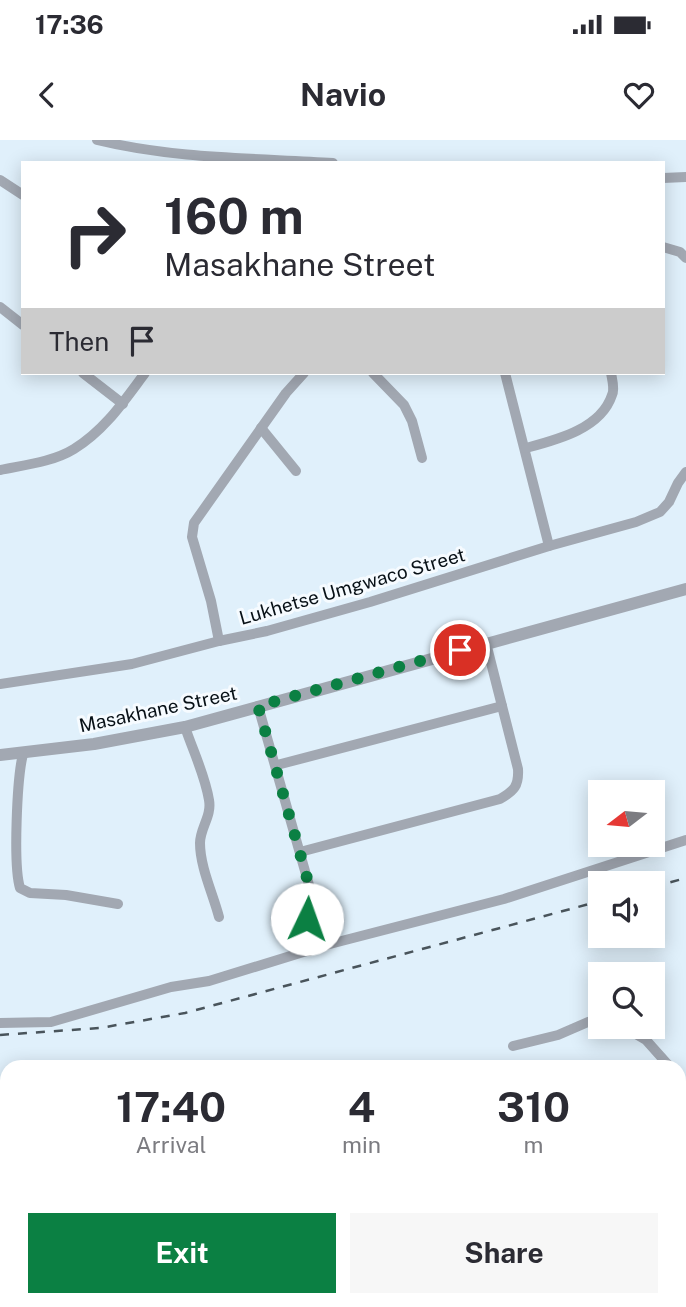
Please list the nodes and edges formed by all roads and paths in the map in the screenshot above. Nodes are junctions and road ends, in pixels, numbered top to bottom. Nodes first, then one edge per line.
1 (97, 140) edge
2 (248, 160) edge
3 (276, 161) edge
4 (665, 178) edge
5 (684, 178) edge
6 (0, 180) edge
7 (21, 194) edge
8 (665, 248) edge
9 (686, 258) edge
10 (0, 307) edge
11 (21, 323) edge
12 (86, 375) edge
13 (144, 375) edge
14 (302, 375) edge
15 (375, 375) edge
16 (506, 375) edge
17 (611, 375) edge
18 (123, 404) junction
19 (261, 428) junction
20 (526, 448) junction
21 (422, 458) dead end
22 (0, 470) edge
23 (296, 471) dead end
24 (686, 472) edge
25 (549, 546) junction
26 (686, 589) edge
27 (219, 641) junction
28 (485, 643) junction
29 (0, 684) edge
30 (258, 706) junction
31 (502, 706) junction
32 (185, 727) junction
33 (23, 754) junction
34 (0, 755) edge
35 (277, 765) junction
36 (686, 840) edge
37 (300, 852) junction
38 (118, 904) dead end
39 (219, 917) dead end
40 (309, 951) junction
41 (0, 1023) edge
42 (588, 1024) edge
43 (644, 1039) edge
44 (513, 1046) dead end
45 (664, 1060) edge

1 - 2 street
2 - 3 street
4 - 5 street
6 - 7 street
8 - 9 street
10 - 11 street
12 - 18 street
13 - 18 street
14 - 19 street
15 - 21 street
16 - 20 street
17 - 20 street
18 - 22 street
19 - 23 street
19 - 27 street
20 - 25 street
24 - 25 street, Lukhetse Umgwaco Street
25 - 27 street, Lukhetse Umgwaco Street
26 - 28 street, Masakhane Street
27 - 29 street, Lukhetse Umgwaco Street
28 - 30 street, Masakhane Street
28 - 31 street
30 - 32 street, Masakhane Street
30 - 35 street
31 - 35 street
31 - 37 street
32 - 33 street, Masakhane Street
32 - 39 street
33 - 34 street, Masakhane Street
33 - 38 street
35 - 37 street
36 - 40 street
37 - 40 street
40 - 41 street
42 - 44 street
43 - 45 street

